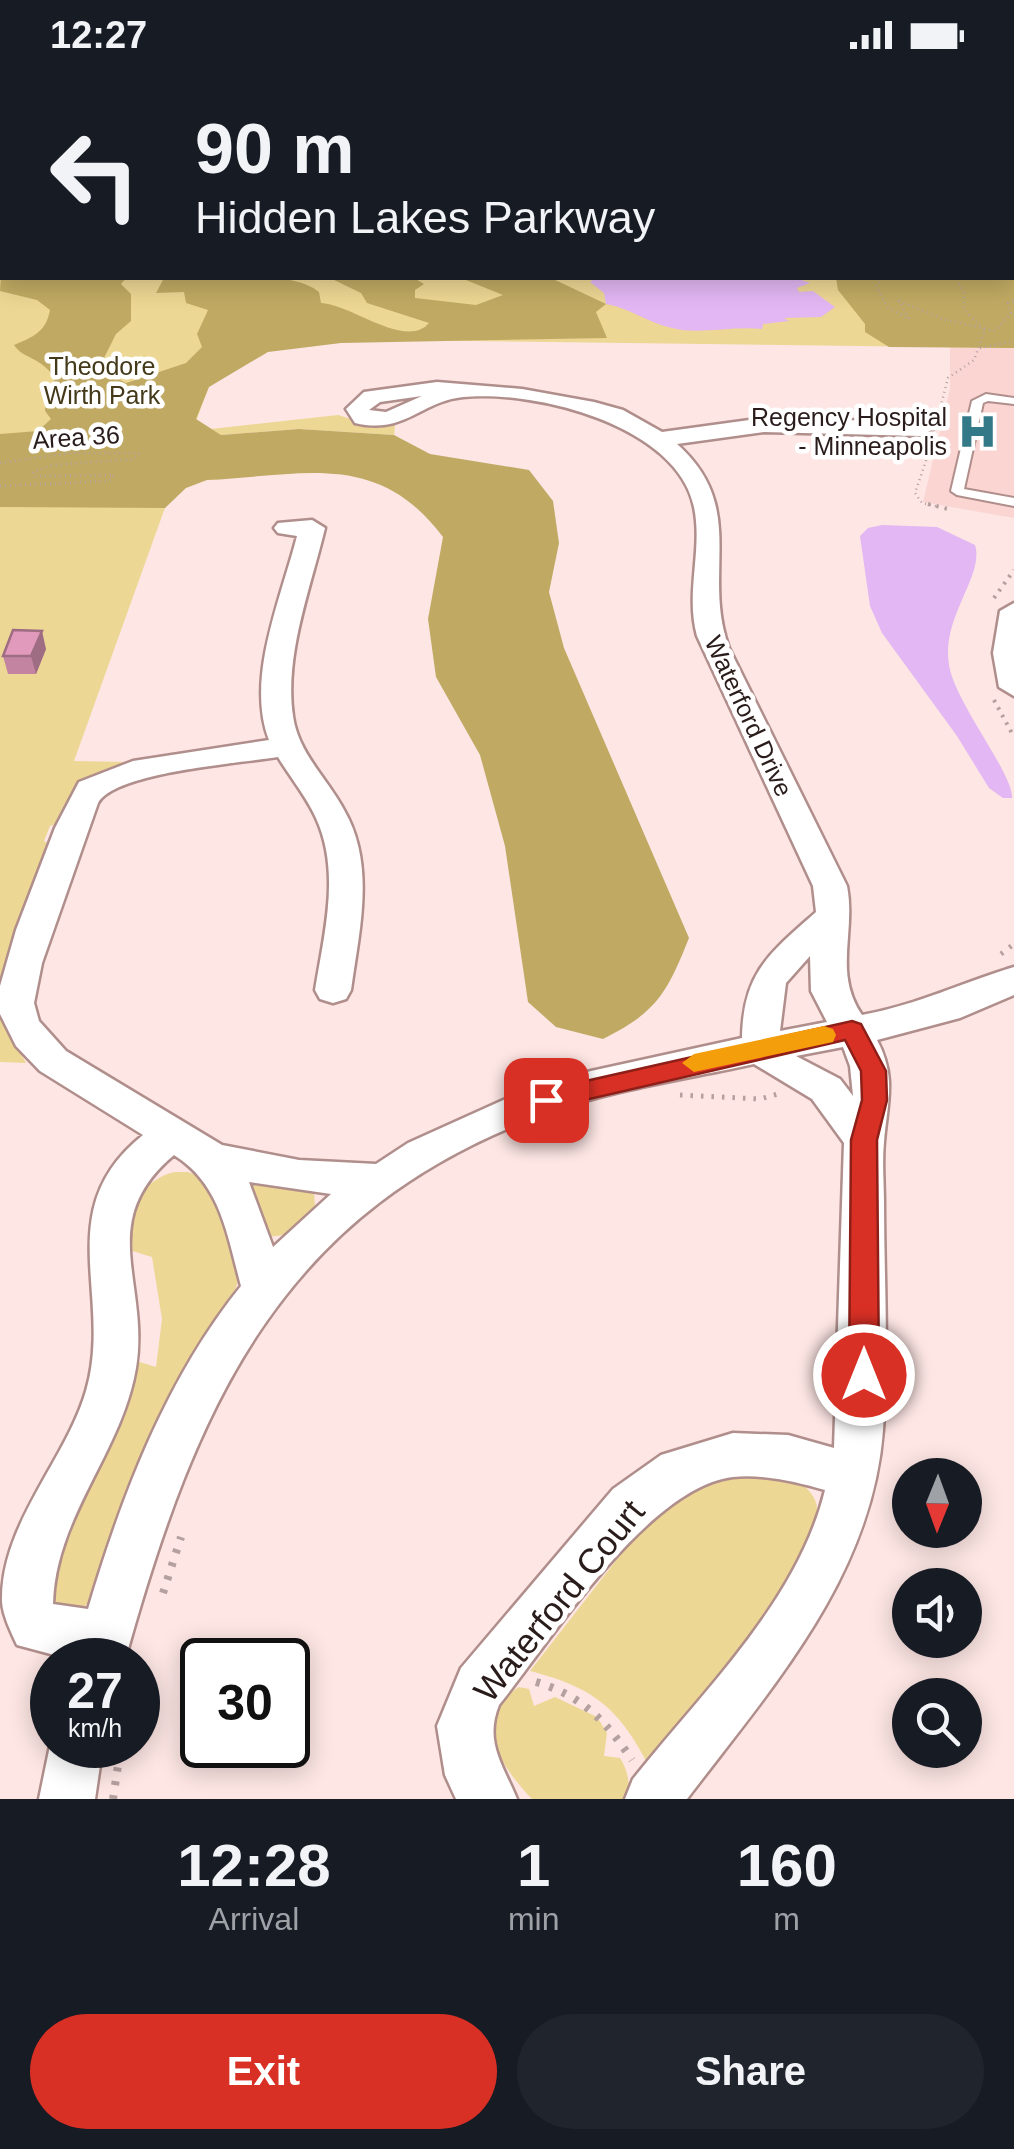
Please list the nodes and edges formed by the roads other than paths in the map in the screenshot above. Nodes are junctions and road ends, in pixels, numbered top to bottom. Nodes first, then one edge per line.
1 (454, 392) dead end
2 (1014, 401) edge
3 (930, 427) road end
4 (660, 439) junction
5 (1014, 502) edge
6 (287, 528) dead end
7 (1014, 611) edge
8 (1014, 688) edge
9 (284, 747) junction
10 (834, 914) junction
11 (1014, 980) edge
12 (333, 990) dead end
13 (852, 1030) junction
14 (761, 1048) junction
15 (171, 1135) junction
16 (864, 1140) junction
17 (213, 1159) junction
18 (375, 1180) junction
19 (263, 1286) junction
20 (853, 1476) junction
21 (78, 1638) edge
22 (119, 1638) edge
23 (72, 1768) edge
24 (654, 1798) edge
25 (67, 1799) edge
26 (488, 1799) edge

1 - 4 street, Waterford Drive
2 - 5 lane
3 - 4 street
4 - 10 street, Waterford Drive
6 - 9 street
7 - 8 street
9 - 12 street
9 - 15 street
10 - 13 street, Waterford Drive
10 - 14 street
11 - 13 street
13 - 14 street
13 - 16 street
14 - 16 street
14 - 18 street
15 - 17 street
15 - 21 street
16 - 20 street
17 - 18 street
17 - 19 street
18 - 19 street
19 - 22 street
20 - 24 street
20 - 26 street, Waterford Court
23 - 25 street

